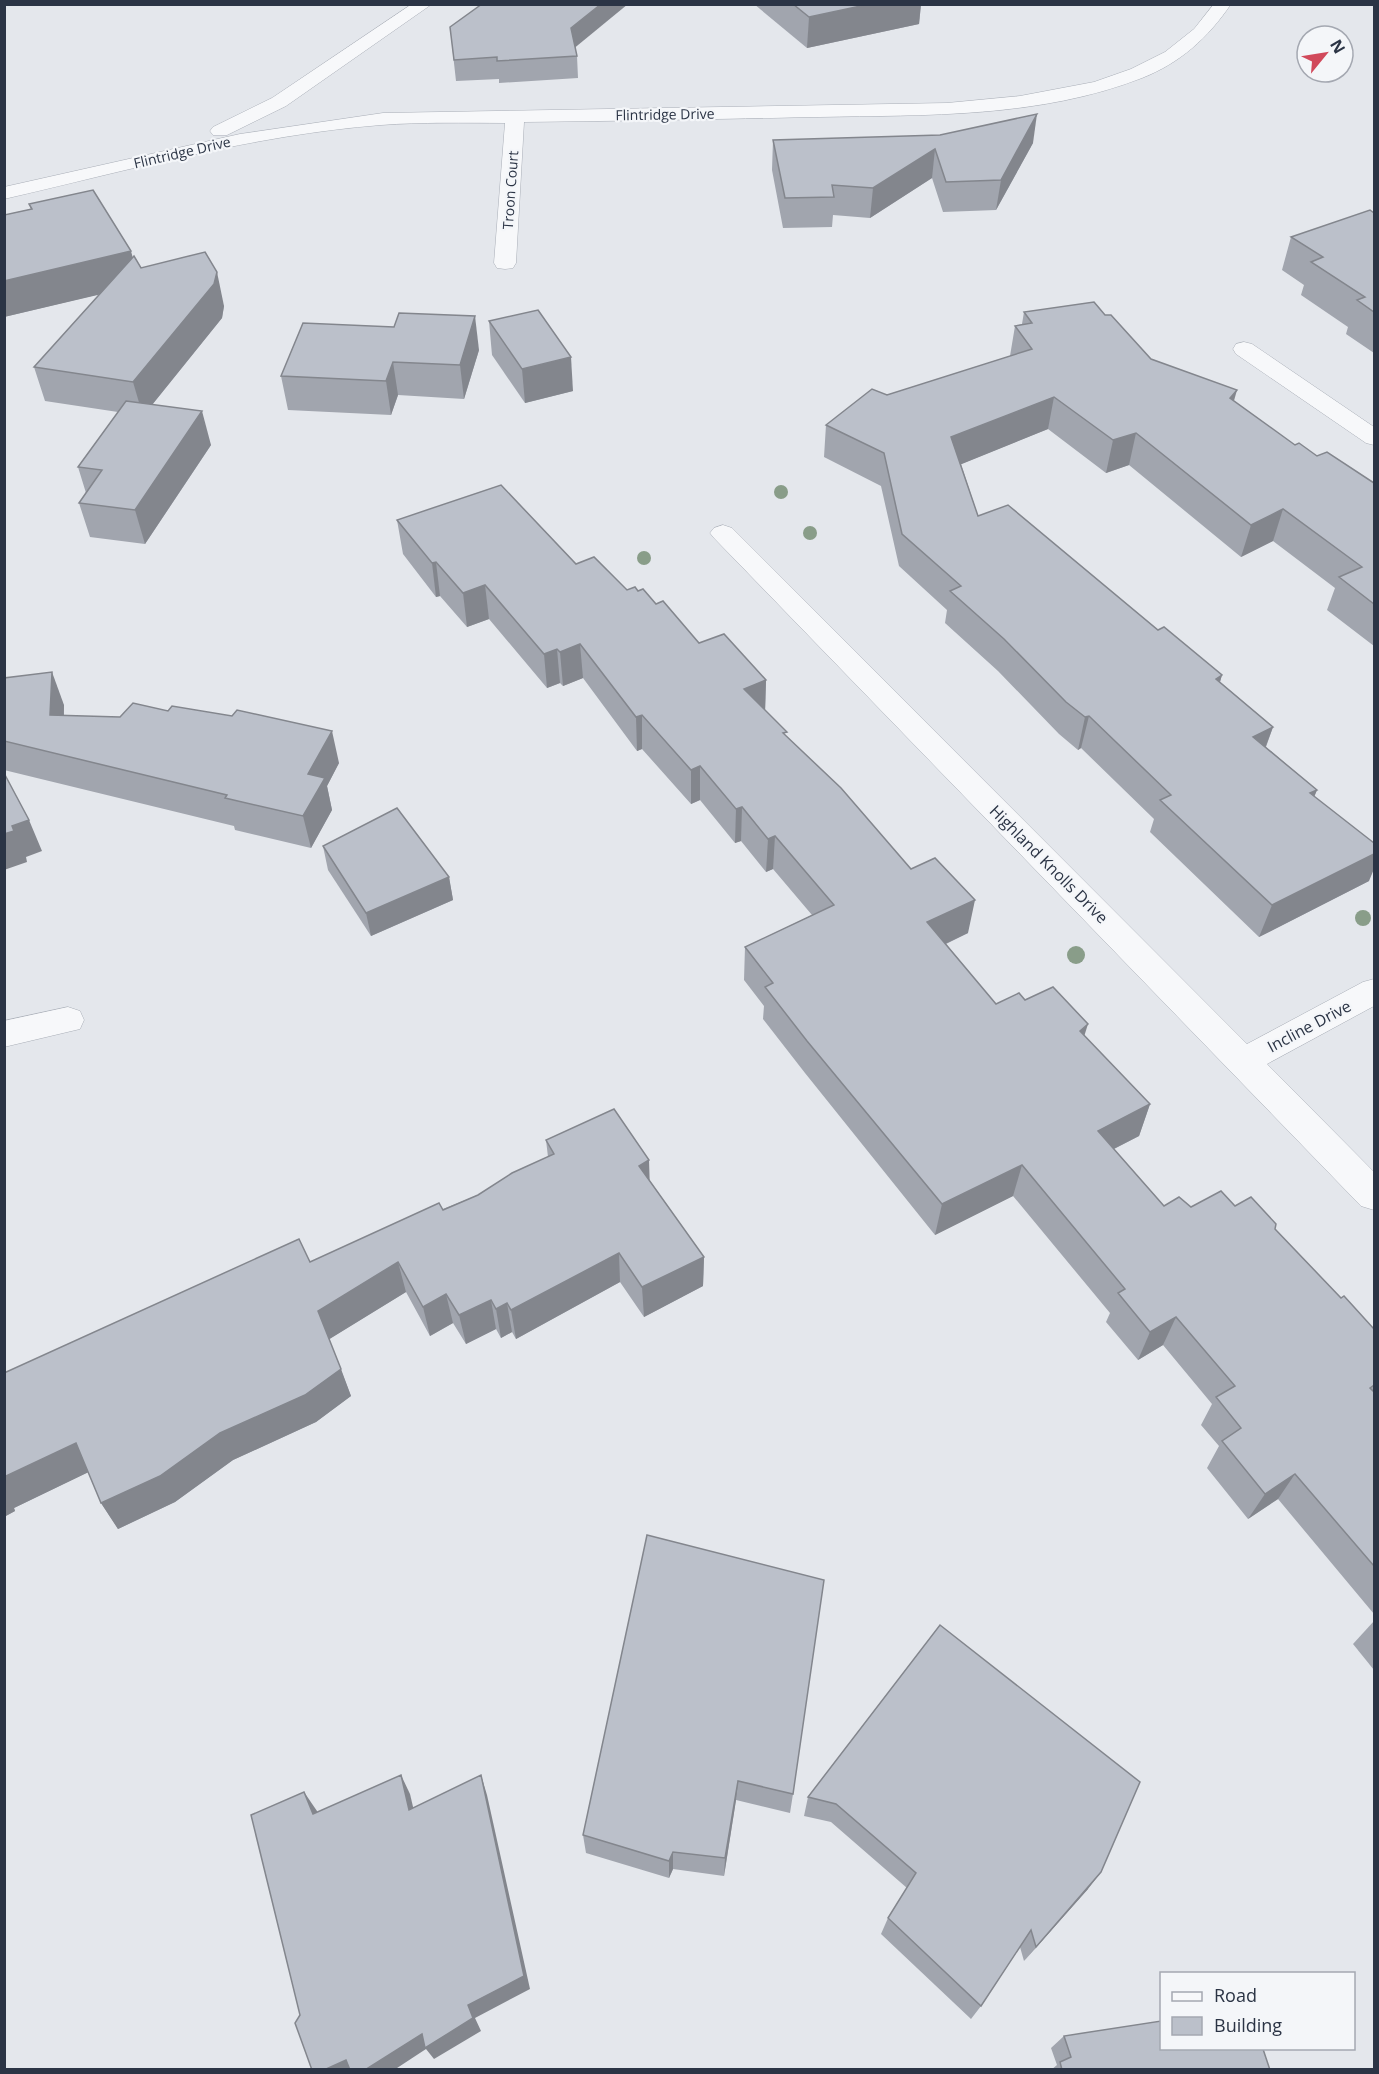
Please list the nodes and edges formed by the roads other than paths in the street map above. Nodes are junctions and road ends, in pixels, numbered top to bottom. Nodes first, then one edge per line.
1 (424, 4) edge
2 (1223, 4) edge
3 (515, 116) junction
4 (81, 175) junction
5 (4, 193) edge
6 (505, 263) dead end
7 (1244, 349) dead end
8 (1374, 438) edge
9 (723, 533) dead end
10 (1374, 991) edge
11 (68, 1020) dead end
12 (4, 1034) edge
13 (1244, 1061) junction
14 (1374, 1195) edge

1 - 4 street, Flintridge Drive
2 - 3 street, Flintridge Drive
3 - 4 street, Flintridge Drive
3 - 6 street, Troon Court
4 - 5 street, Flintridge Drive
7 - 8 street
9 - 13 street, Highland Knolls Drive
10 - 13 street, Incline Drive
11 - 12 street
13 - 14 street, Highland Knolls Drive

